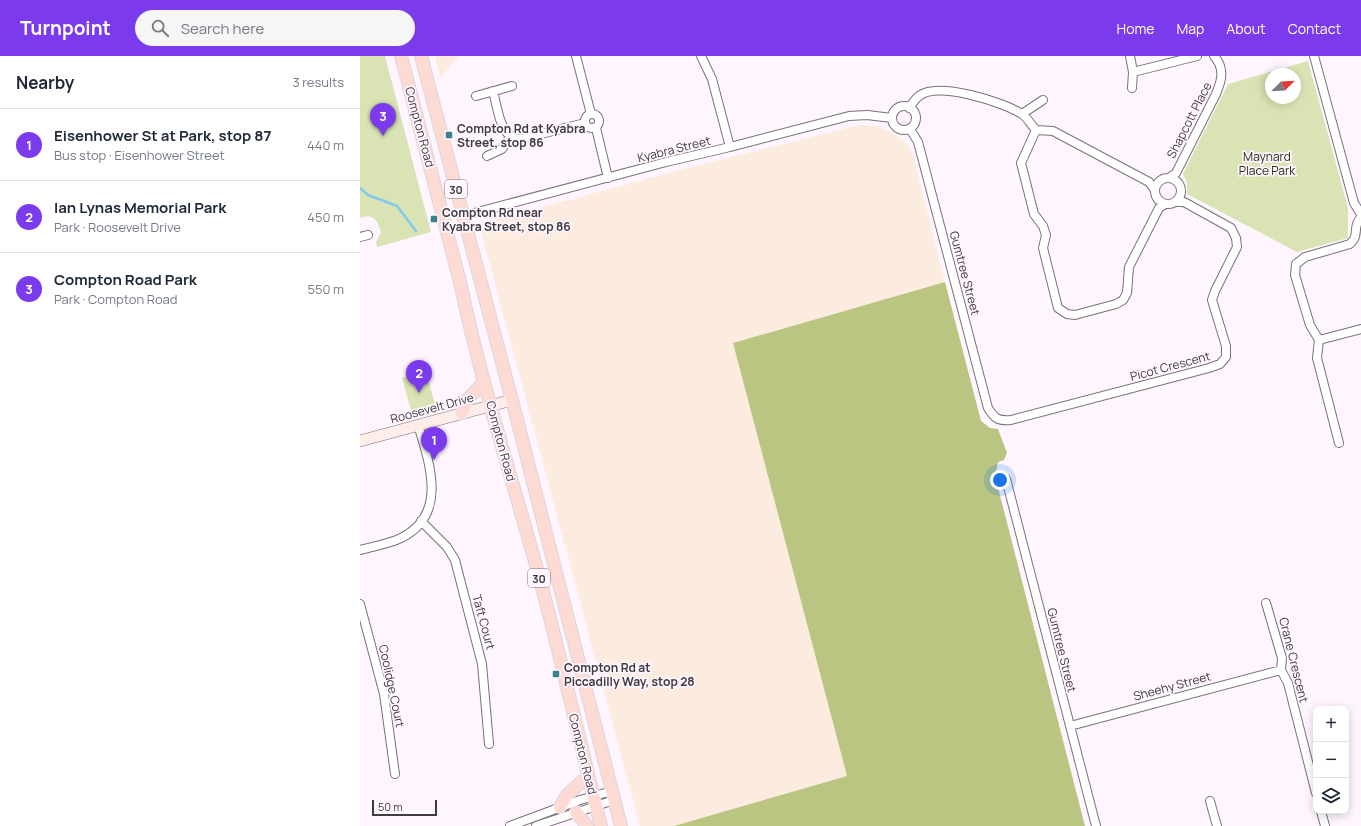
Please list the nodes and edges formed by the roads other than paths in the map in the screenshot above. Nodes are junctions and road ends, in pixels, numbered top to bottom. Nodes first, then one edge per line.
1 (401, 56) edge
2 (421, 56) edge
3 (576, 56) edge
4 (700, 56) edge
5 (1130, 56) edge
6 (1197, 56) edge
7 (1214, 56) edge
8 (1314, 56) edge
9 (1133, 72) junction
10 (512, 86) dead end
11 (1132, 88) dead end
12 (493, 91) junction
13 (476, 96) dead end
14 (1043, 100) dead end
15 (909, 108) junction
16 (591, 114) junction
17 (1022, 114) junction
18 (892, 118) junction
19 (585, 123) junction
20 (596, 128) junction
21 (910, 129) junction
22 (1036, 130) junction
23 (510, 137) junction
24 (730, 147) junction
25 (488, 156) dead end
26 (1174, 177) junction
27 (608, 178) junction
28 (1156, 185) junction
29 (1180, 200) junction
30 (1160, 204) junction
31 (463, 216) junction
32 (1361, 216) edge
33 (1361, 329) edge
34 (1320, 340) junction
35 (484, 382) junction
36 (512, 400) junction
37 (490, 405) junction
38 (462, 413) junction
39 (1001, 420) joint
40 (418, 426) junction
41 (360, 441) edge
42 (1339, 443) dead end
43 (1006, 479) dead end
44 (421, 521) junction
45 (360, 550) edge
46 (1266, 602) dead end
47 (360, 604) edge
48 (1282, 670) junction
49 (1070, 726) junction
50 (489, 744) dead end
51 (395, 774) dead end
52 (588, 776) junction
53 (1313, 781) edge
54 (613, 796) junction
55 (594, 801) junction
56 (1210, 801) dead end
57 (560, 807) junction
58 (576, 812) junction
59 (1322, 814) edge
60 (510, 826) edge
61 (536, 826) edge
62 (587, 826) edge
63 (601, 826) edge
64 (621, 826) edge
65 (1096, 826) edge
66 (1216, 826) edge
67 (1325, 826) edge

1 - 35 main road, Compton Road / 30
2 - 31 main road, Compton Road / 30
3 - 16 street
4 - 24 street
5 - 9 street
6 - 9 street
7 - 26 street, Shapcott Place
8 - 32 street
9 - 11 street
10 - 12 street
12 - 13 street
12 - 23 street
14 - 17 street
15 - 17 street
15 - 18 street
15 - 21 street
16 - 19 street
16 - 20 street
17 - 22 street
18 - 21 street
18 - 24 street, Kyabra Street
19 - 20 street
19 - 23 street
20 - 27 street
21 - 39 street, Gumtree Street
22 - 28 street
22 - 30 street
23 - 25 street
24 - 27 street, Kyabra Street
26 - 28 street
26 - 29 street
27 - 31 street, Kyabra Street
28 - 30 street
29 - 30 street
29 - 39 street, Picot Crescent
31 - 36 main road, Compton Road / 30
32 - 34 street
33 - 34 street
34 - 42 street
35 - 37 main road, Compton Road / 30
35 - 38 main road
36 - 37 street, Roosevelt Drive
36 - 54 main road, Compton Road / 30
37 - 38 street, Roosevelt Drive
37 - 52 main road, Compton Road / 30
38 - 40 street, Roosevelt Drive
40 - 41 street, Roosevelt Drive
40 - 44 street
43 - 49 street, Gumtree Street
44 - 45 street
44 - 50 street, Taft Court
46 - 48 street, Crane Crescent
47 - 51 street, Coolidge Court
48 - 49 street, Sheehy Street
48 - 53 street, Crane Crescent
49 - 65 street, Gumtree Street
52 - 55 main road, Compton Road / 30
52 - 57 main road
54 - 55 street
54 - 64 main road, Compton Road / 30
55 - 57 street
55 - 58 street
55 - 63 main road, Compton Road / 30
56 - 66 street
57 - 60 street
58 - 61 street
58 - 62 main road
59 - 67 street

